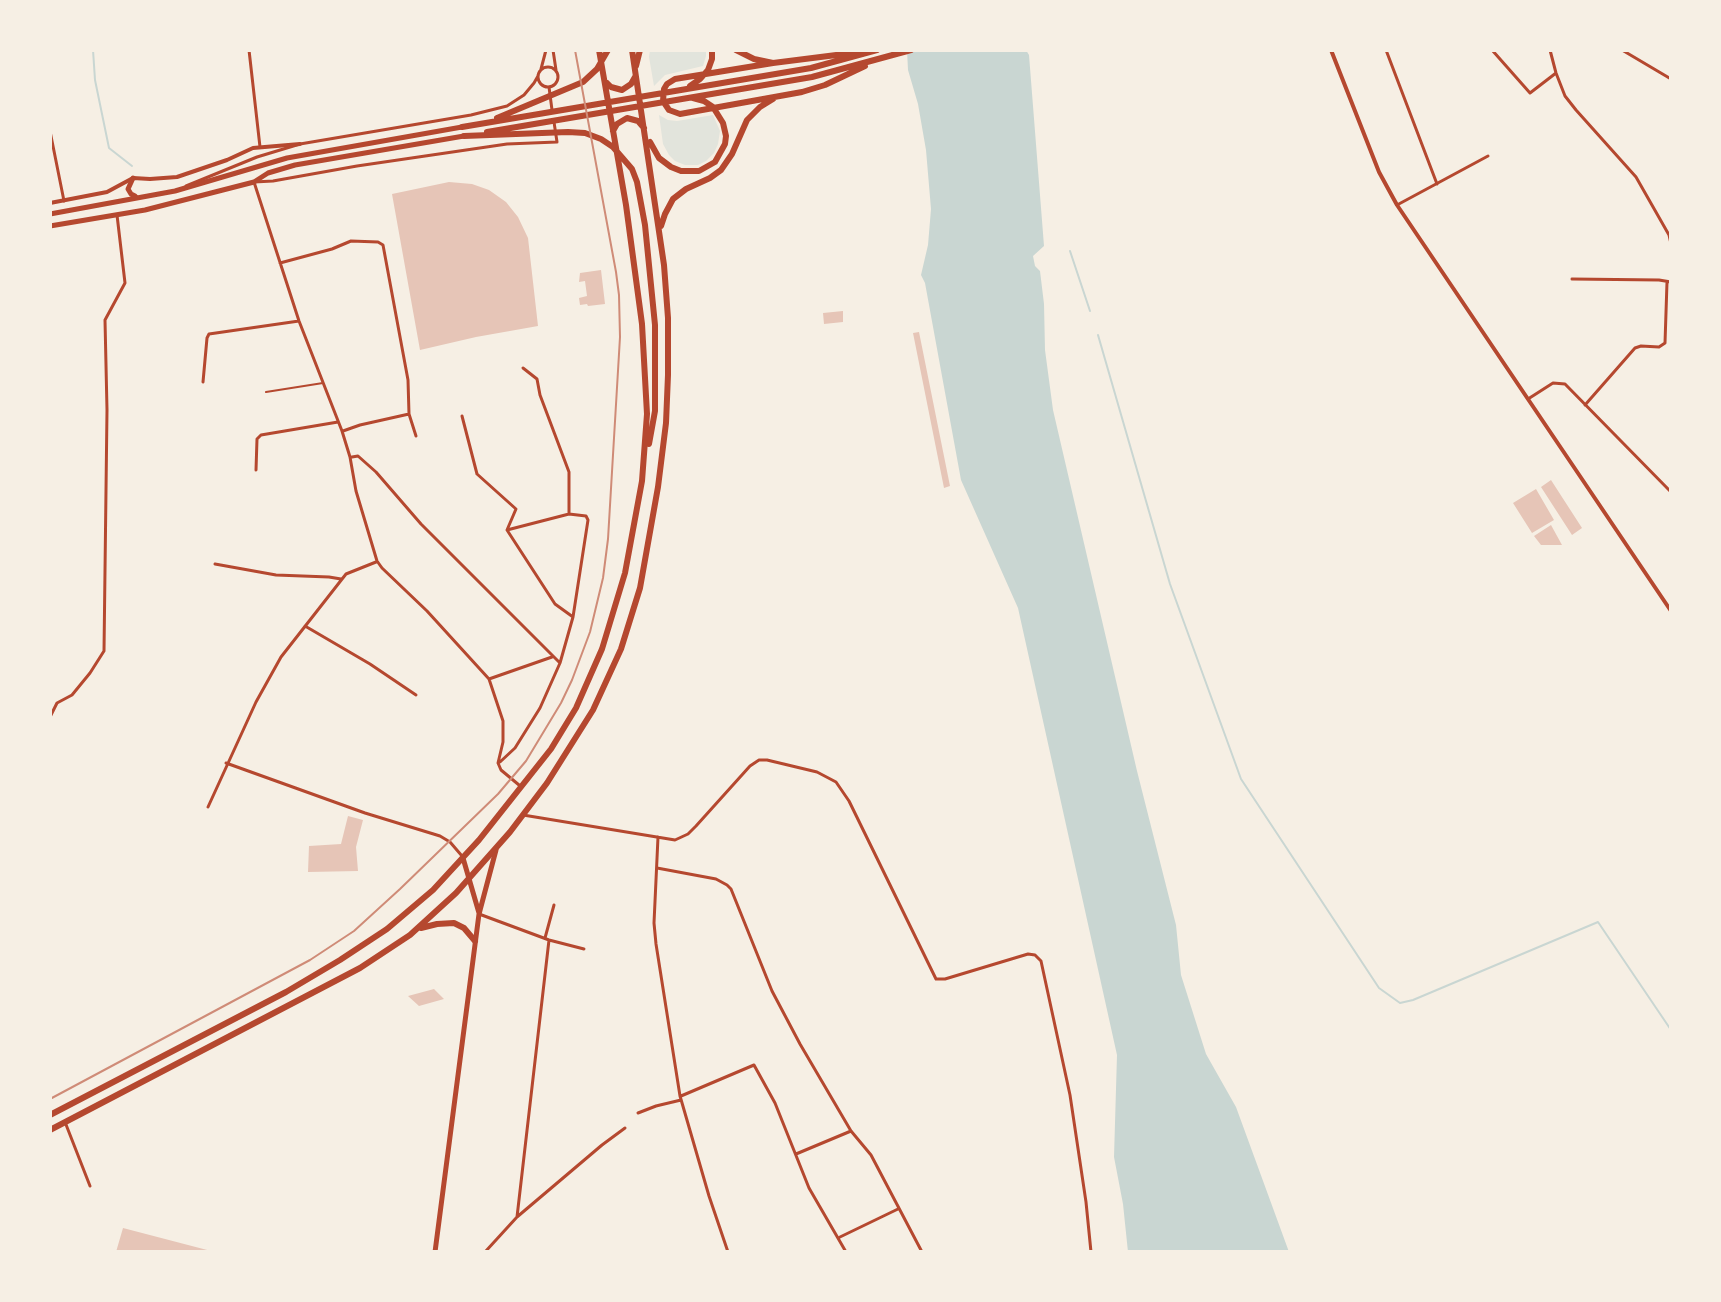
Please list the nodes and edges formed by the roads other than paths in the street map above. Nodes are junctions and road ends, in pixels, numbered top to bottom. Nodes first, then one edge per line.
1 (249, 50) edge
2 (546, 50) edge
3 (553, 50) edge
4 (599, 50) edge
5 (608, 50) edge
6 (632, 50) edge
7 (640, 50) edge
8 (712, 50) edge
9 (736, 50) edge
10 (874, 50) edge
11 (911, 50) edge
12 (1331, 50) edge
13 (1386, 50) edge
14 (1492, 50) edge
15 (1550, 50) edge
16 (1622, 50) edge
17 (883, 58) junction
18 (773, 63) junction
19 (540, 70) junction
20 (557, 73) junction
21 (1556, 73) junction
22 (635, 74) junction
23 (538, 76) junction
24 (605, 78) junction
25 (1671, 79) edge
26 (549, 87) junction
27 (683, 89) junction
28 (783, 96) junction
29 (685, 98) junction
30 (499, 108) junction
31 (462, 127) junction
32 (645, 130) junction
33 (50, 131) edge
34 (613, 134) junction
35 (464, 136) junction
36 (300, 144) junction
37 (507, 144) junction
38 (260, 147) junction
39 (1488, 156) dead end
40 (133, 178) junction
41 (254, 182) junction
42 (1437, 184) junction
43 (175, 191) junction
44 (140, 197) junction
45 (64, 201) junction
46 (50, 203) edge
47 (1397, 205) junction
48 (50, 214) edge
49 (117, 215) junction
50 (50, 226) edge
51 (662, 242) junction
52 (1671, 244) edge
53 (280, 263) junction
54 (1572, 279) dead end
55 (1669, 282) edge
56 (299, 321) junction
57 (523, 368) dead end
58 (203, 382) dead end
59 (324, 383) junction
60 (266, 392) dead end
61 (1528, 399) junction
62 (1585, 405) junction
63 (409, 414) junction
64 (462, 416) dead end
65 (338, 422) junction
66 (342, 431) junction
67 (416, 436) dead end
68 (350, 457) junction
69 (256, 470) dead end
70 (642, 481) junction
71 (1671, 492) edge
72 (569, 514) junction
73 (507, 530) junction
74 (377, 561) junction
75 (215, 564) dead end
76 (341, 579) junction
77 (1671, 611) edge
78 (573, 617) junction
79 (305, 626) junction
80 (552, 657) junction
81 (560, 663) junction
82 (489, 679) junction
83 (416, 695) dead end
84 (57, 703) junction
85 (50, 707) edge
86 (50, 717) edge
87 (226, 763) junction
88 (498, 763) junction
89 (522, 788) junction
90 (208, 807) dead end
91 (523, 815) junction
92 (658, 837) junction
93 (496, 849) junction
94 (463, 858) junction
95 (657, 868) junction
96 (468, 880) junction
97 (554, 905) dead end
98 (479, 914) junction
99 (417, 929) junction
100 (547, 939) junction
101 (475, 941) junction
102 (584, 949) dead end
103 (681, 1098) junction
104 (59, 1110) junction
105 (638, 1113) dead end
106 (50, 1115) edge
107 (65, 1122) junction
108 (625, 1128) dead end
109 (50, 1130) edge
110 (851, 1131) junction
111 (796, 1154) junction
112 (90, 1186) dead end
113 (898, 1209) junction
114 (517, 1217) junction
115 (839, 1238) junction
116 (435, 1252) edge
117 (485, 1252) edge
118 (728, 1252) edge
119 (846, 1252) edge
120 (922, 1252) edge
121 (1091, 1252) edge

1 - 38 street
2 - 19 street
3 - 20 street
4 - 24 highway
5 - 31 highway
6 - 22 highway
7 - 22 highway
8 - 27 highway
9 - 18 highway
10 - 18 highway
10 - 27 highway
11 - 17 highway
12 - 47 street
13 - 42 street
14 - 21 street
15 - 21 street
16 - 25 street
17 - 28 highway
17 - 29 highway
18 - 28 highway
19 - 20 street
19 - 23 street
20 - 26 street
21 - 52 street
22 - 24 highway
22 - 32 highway
23 - 26 street
23 - 30 street
24 - 34 highway
26 - 37 street
27 - 31 highway
28 - 51 highway
29 - 32 highway
29 - 35 highway
30 - 36 street
30 - 37 street
31 - 43 main road
32 - 34 highway
32 - 51 highway
33 - 45 street
34 - 70 highway
35 - 41 main road
35 - 70 highway
36 - 38 street
36 - 43 street
37 - 41 street
38 - 40 street
39 - 42 street
40 - 44 main road
40 - 45 street
41 - 49 main road
41 - 53 street
42 - 47 street
43 - 44 main road
44 - 48 main road
45 - 46 street
47 - 61 street
49 - 50 main road
49 - 84 street
51 - 91 highway
53 - 56 street
53 - 63 street
54 - 55 street
55 - 62 street
56 - 58 street
56 - 59 street
57 - 72 street
59 - 60 lane
59 - 65 street
61 - 62 street
61 - 77 street
62 - 71 street
63 - 66 street
63 - 67 street
64 - 73 street
65 - 66 street
65 - 69 street
66 - 68 street
68 - 74 street
68 - 80 street
70 - 89 highway
72 - 73 street
72 - 78 street
73 - 78 street
74 - 76 street
74 - 82 street
75 - 76 street
76 - 79 street
78 - 81 street
79 - 83 street
79 - 87 street
80 - 81 street
80 - 82 street
81 - 88 street
82 - 88 street
84 - 85 street
84 - 86 street
87 - 90 street
87 - 94 street
88 - 89 street
89 - 94 highway
91 - 92 street
91 - 93 highway
92 - 95 street
92 - 121 street
93 - 96 highway
93 - 98 main road
94 - 96 main road
94 - 104 highway
95 - 103 street
95 - 110 street
96 - 98 main road
96 - 99 highway
97 - 100 street
98 - 100 street
98 - 101 main road
99 - 101 highway
99 - 107 highway
100 - 102 street
100 - 114 street
101 - 116 main road
103 - 105 street
103 - 111 street
103 - 118 street
104 - 106 highway
104 - 107 highway
107 - 109 highway
107 - 112 street
108 - 114 street
110 - 111 street
110 - 113 street
111 - 115 street
113 - 115 street
113 - 120 street
114 - 117 street
115 - 119 street

